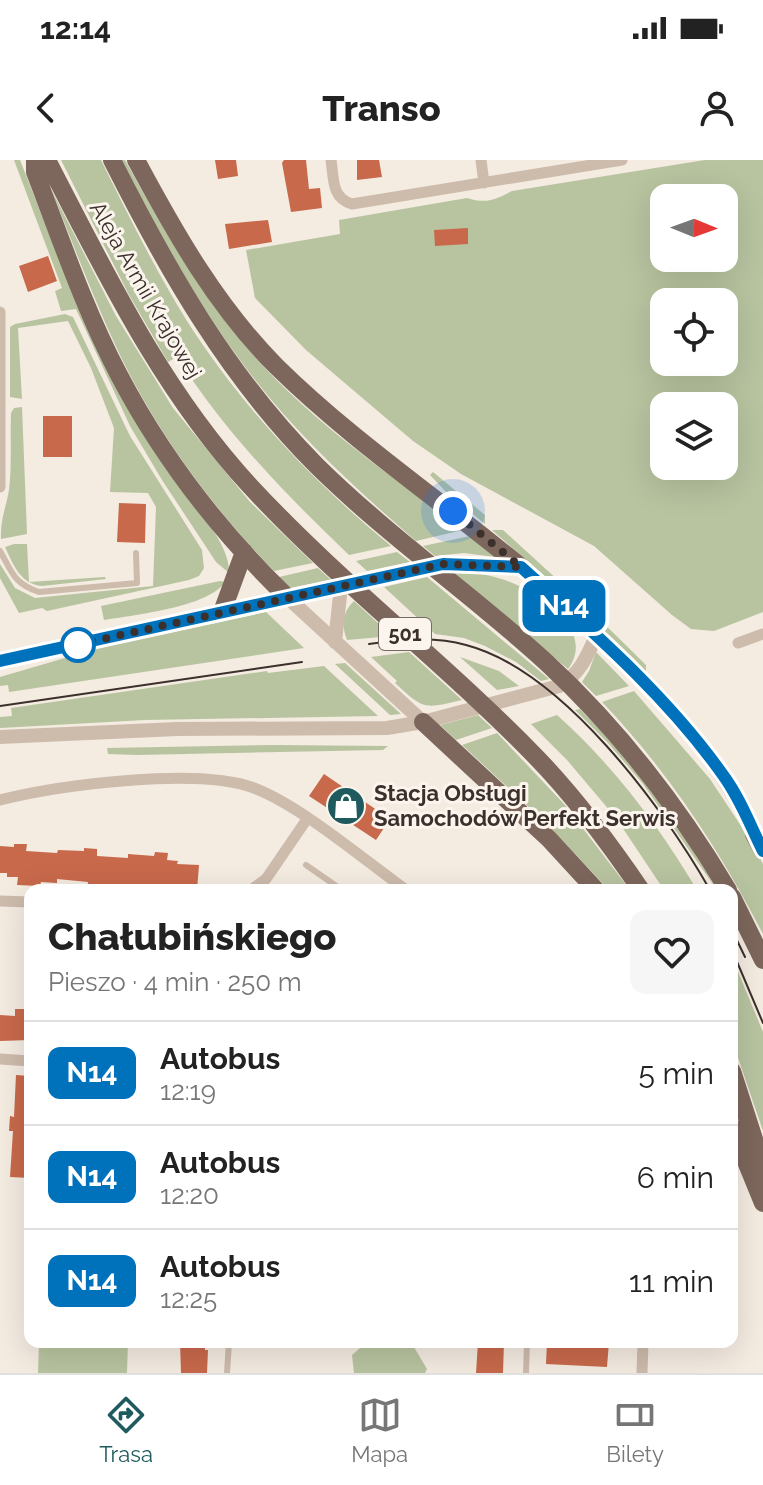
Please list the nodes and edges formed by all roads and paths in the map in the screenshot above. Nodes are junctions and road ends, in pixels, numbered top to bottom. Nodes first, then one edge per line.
1 (35, 160) edge
2 (47, 160) edge
3 (112, 160) edge
4 (136, 160) edge
5 (331, 160) edge
6 (481, 160) edge
7 (622, 160) edge
8 (484, 183) junction
9 (0, 312) edge
10 (0, 487) edge
11 (0, 551) edge
12 (244, 552) junction
13 (136, 553) dead end
14 (521, 567) junction
15 (341, 586) junction
16 (288, 598) junction
17 (222, 612) junction
18 (763, 634) edge
19 (596, 636) junction
20 (335, 642) junction
21 (738, 643) dead end
22 (0, 661) edge
23 (423, 722) junction
24 (0, 737) edge
25 (0, 800) edge
26 (307, 819) junction
27 (759, 832) edge
28 (763, 851) edge
29 (277, 863) junction
30 (306, 865) dead end
31 (259, 884) edge
32 (273, 884) edge
33 (333, 884) edge
34 (398, 884) edge
35 (590, 884) edge
36 (637, 884) edge
37 (724, 884) edge
38 (0, 901) edge
39 (24, 902) edge
40 (738, 909) edge
41 (763, 960) edge
42 (0, 1059) edge
43 (24, 1061) edge
44 (738, 1090) edge
45 (738, 1142) edge
46 (763, 1189) edge
47 (763, 1203) edge
48 (229, 1348) edge
49 (527, 1348) edge
50 (643, 1348) edge
51 (227, 1373) edge
52 (526, 1373) edge
53 (642, 1373) edge

1 - 12 main road
2 - 36 main road, Aleja Armii Krajowej / 501
3 - 37 main road, Aleja Armii Krajowej
4 - 14 main road
5 - 8 street
6 - 8 street
7 - 8 street
9 - 10 street
11 - 13 lane
12 - 16 main road
12 - 17 main road
14 - 15 street
14 - 19 street
15 - 16 street
15 - 20 street
16 - 17 street
16 - 20 street
17 - 22 street
18 - 21 street
19 - 23 street
19 - 27 street
20 - 23 street
23 - 24 street
23 - 35 main road
25 - 26 street
26 - 29 street
26 - 34 street
27 - 28 main road
29 - 31 street
29 - 32 street
30 - 33 lane
38 - 39 street
40 - 41 main road
42 - 43 street
44 - 46 main road
45 - 47 main road
48 - 51 lane
49 - 52 lane
50 - 53 street

